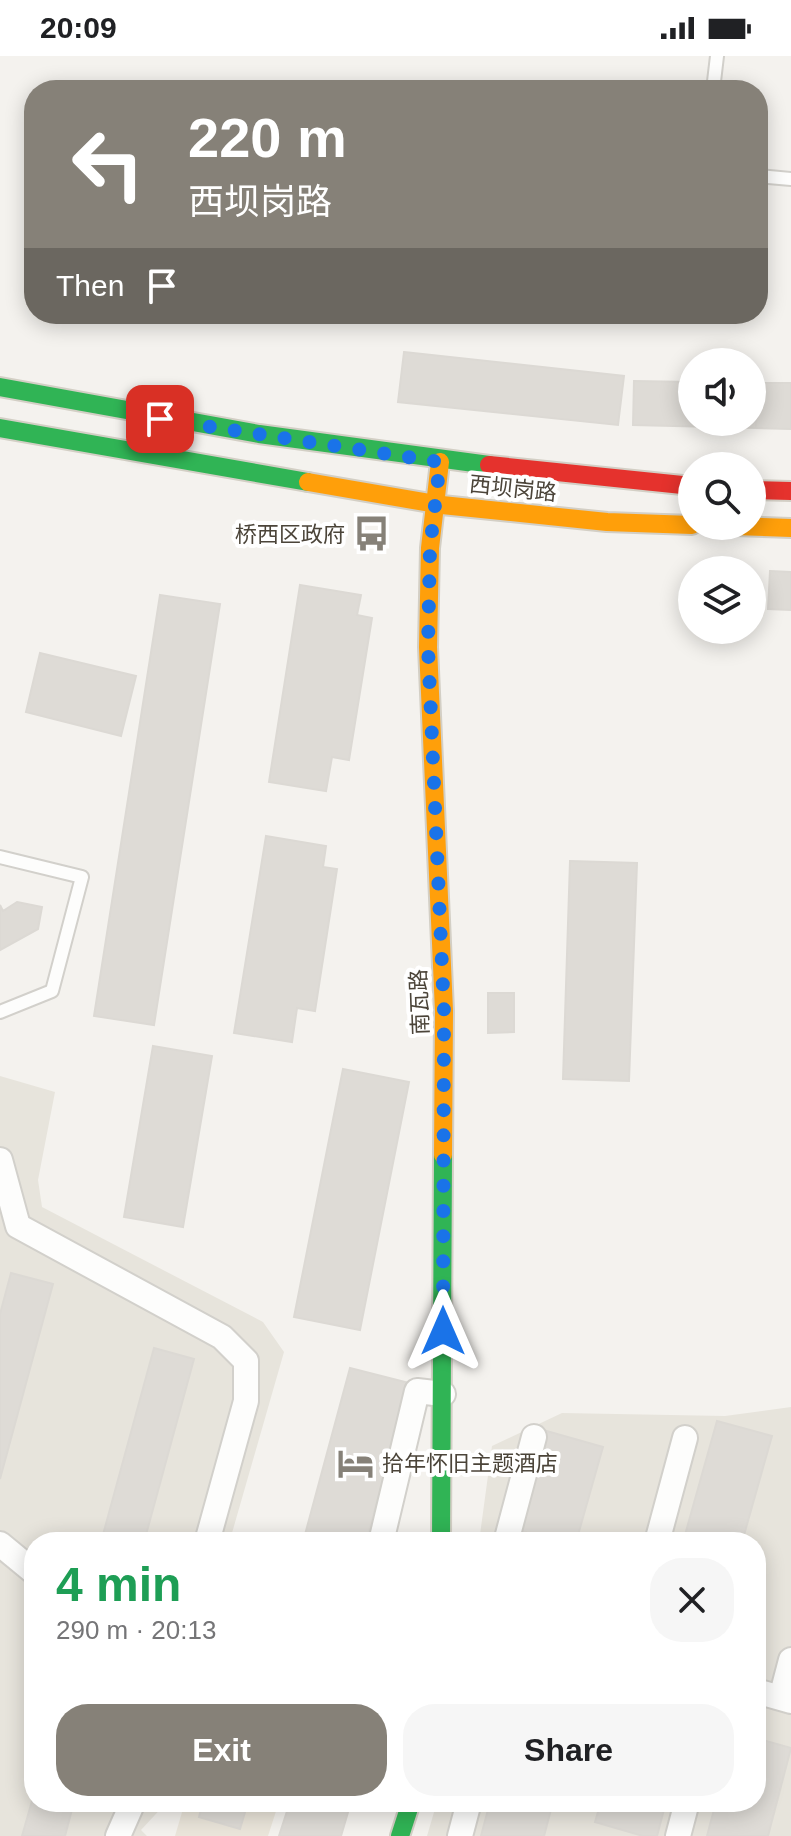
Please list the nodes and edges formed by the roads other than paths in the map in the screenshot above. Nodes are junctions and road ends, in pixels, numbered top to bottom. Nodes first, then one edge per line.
1 (717, 56) edge
2 (714, 80) edge
3 (768, 177) edge
4 (791, 179) edge
5 (0, 387) edge
6 (0, 428) edge
7 (440, 462) junction
8 (678, 485) edge
9 (766, 490) edge
10 (791, 491) edge
11 (435, 504) junction
12 (678, 525) edge
13 (766, 527) edge
14 (791, 528) edge
15 (0, 857) edge
16 (0, 1012) edge
17 (0, 1160) edge
18 (443, 1394) junction
19 (534, 1437) dead end
20 (685, 1438) dead end
21 (210, 1532) edge
22 (383, 1532) edge
23 (441, 1532) edge
24 (509, 1532) edge
25 (660, 1532) edge
26 (0, 1544) edge
27 (24, 1564) edge
28 (791, 1660) edge
29 (766, 1694) edge
30 (786, 1699) edge
31 (129, 1812) edge
32 (408, 1812) edge
33 (466, 1812) edge
34 (684, 1812) edge
35 (118, 1836) edge
36 (400, 1836) edge
37 (460, 1836) edge
38 (678, 1836) edge

1 - 2 lane
3 - 4 lane
5 - 7 main road, 西坝岗路
6 - 11 main road, 西坝岗路
7 - 8 main road, 西坝岗路
7 - 11 main road, 南瓦路
9 - 10 main road
11 - 12 main road, 西坝岗路
11 - 18 main road, 南瓦路
13 - 14 main road
15 - 16 lane
17 - 21 street
18 - 22 street
18 - 23 main road, 南瓦路
19 - 24 street
20 - 25 street
26 - 27 street
28 - 30 street
29 - 30 street
31 - 35 street
32 - 36 main road
33 - 37 street
34 - 38 street

